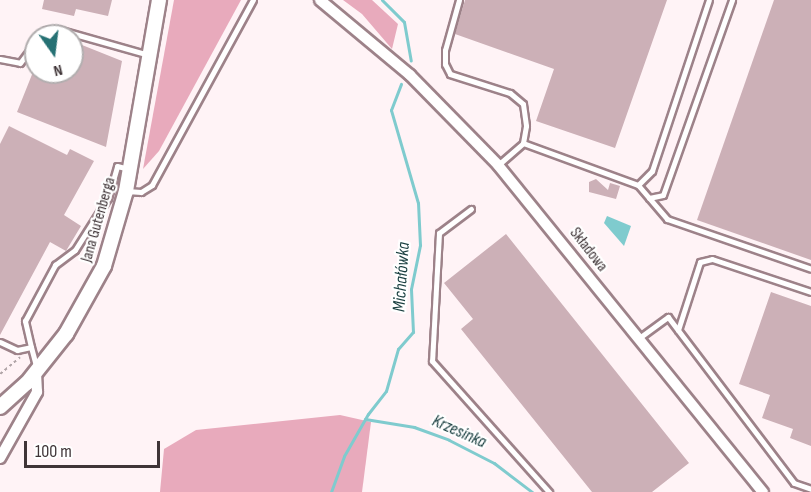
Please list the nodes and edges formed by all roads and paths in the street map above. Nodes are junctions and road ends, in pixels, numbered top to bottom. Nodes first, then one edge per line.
1 (159, 0) edge
2 (253, 0) edge
3 (321, 0) edge
4 (459, 0) edge
5 (709, 0) edge
6 (732, 0) edge
7 (84, 36) edge
8 (152, 56) junction
9 (24, 58) edge
10 (0, 59) edge
11 (523, 143) junction
12 (498, 165) junction
13 (130, 169) junction
14 (638, 185) junction
15 (126, 191) junction
16 (650, 198) junction
17 (471, 208) dead end
18 (811, 270) edge
19 (811, 292) edge
20 (678, 330) junction
21 (639, 338) junction
22 (0, 342) edge
23 (31, 347) junction
24 (23, 349) junction
25 (36, 371) junction
26 (0, 374) edge
27 (0, 396) edge
28 (0, 407) edge
29 (0, 458) edge
30 (811, 489) edge
31 (549, 492) edge
32 (763, 492) edge

1 - 8 street, Jana Gutenberga
2 - 15 lane
3 - 12 street, Składowa
4 - 11 lane
5 - 14 lane
6 - 16 lane
7 - 8 lane
8 - 13 street, Jana Gutenberga
9 - 10 lane
11 - 12 lane
11 - 14 lane
12 - 21 street, Składowa
13 - 15 street, Jana Gutenberga
13 - 23 lane
14 - 16 lane
15 - 25 street, Jana Gutenberga
16 - 18 lane
17 - 31 lane
19 - 20 lane
20 - 21 lane
20 - 30 lane
21 - 32 street, Składowa
22 - 24 lane
23 - 24 lane
23 - 25 lane
24 - 26 path
25 - 27 street
25 - 28 street
25 - 29 street

